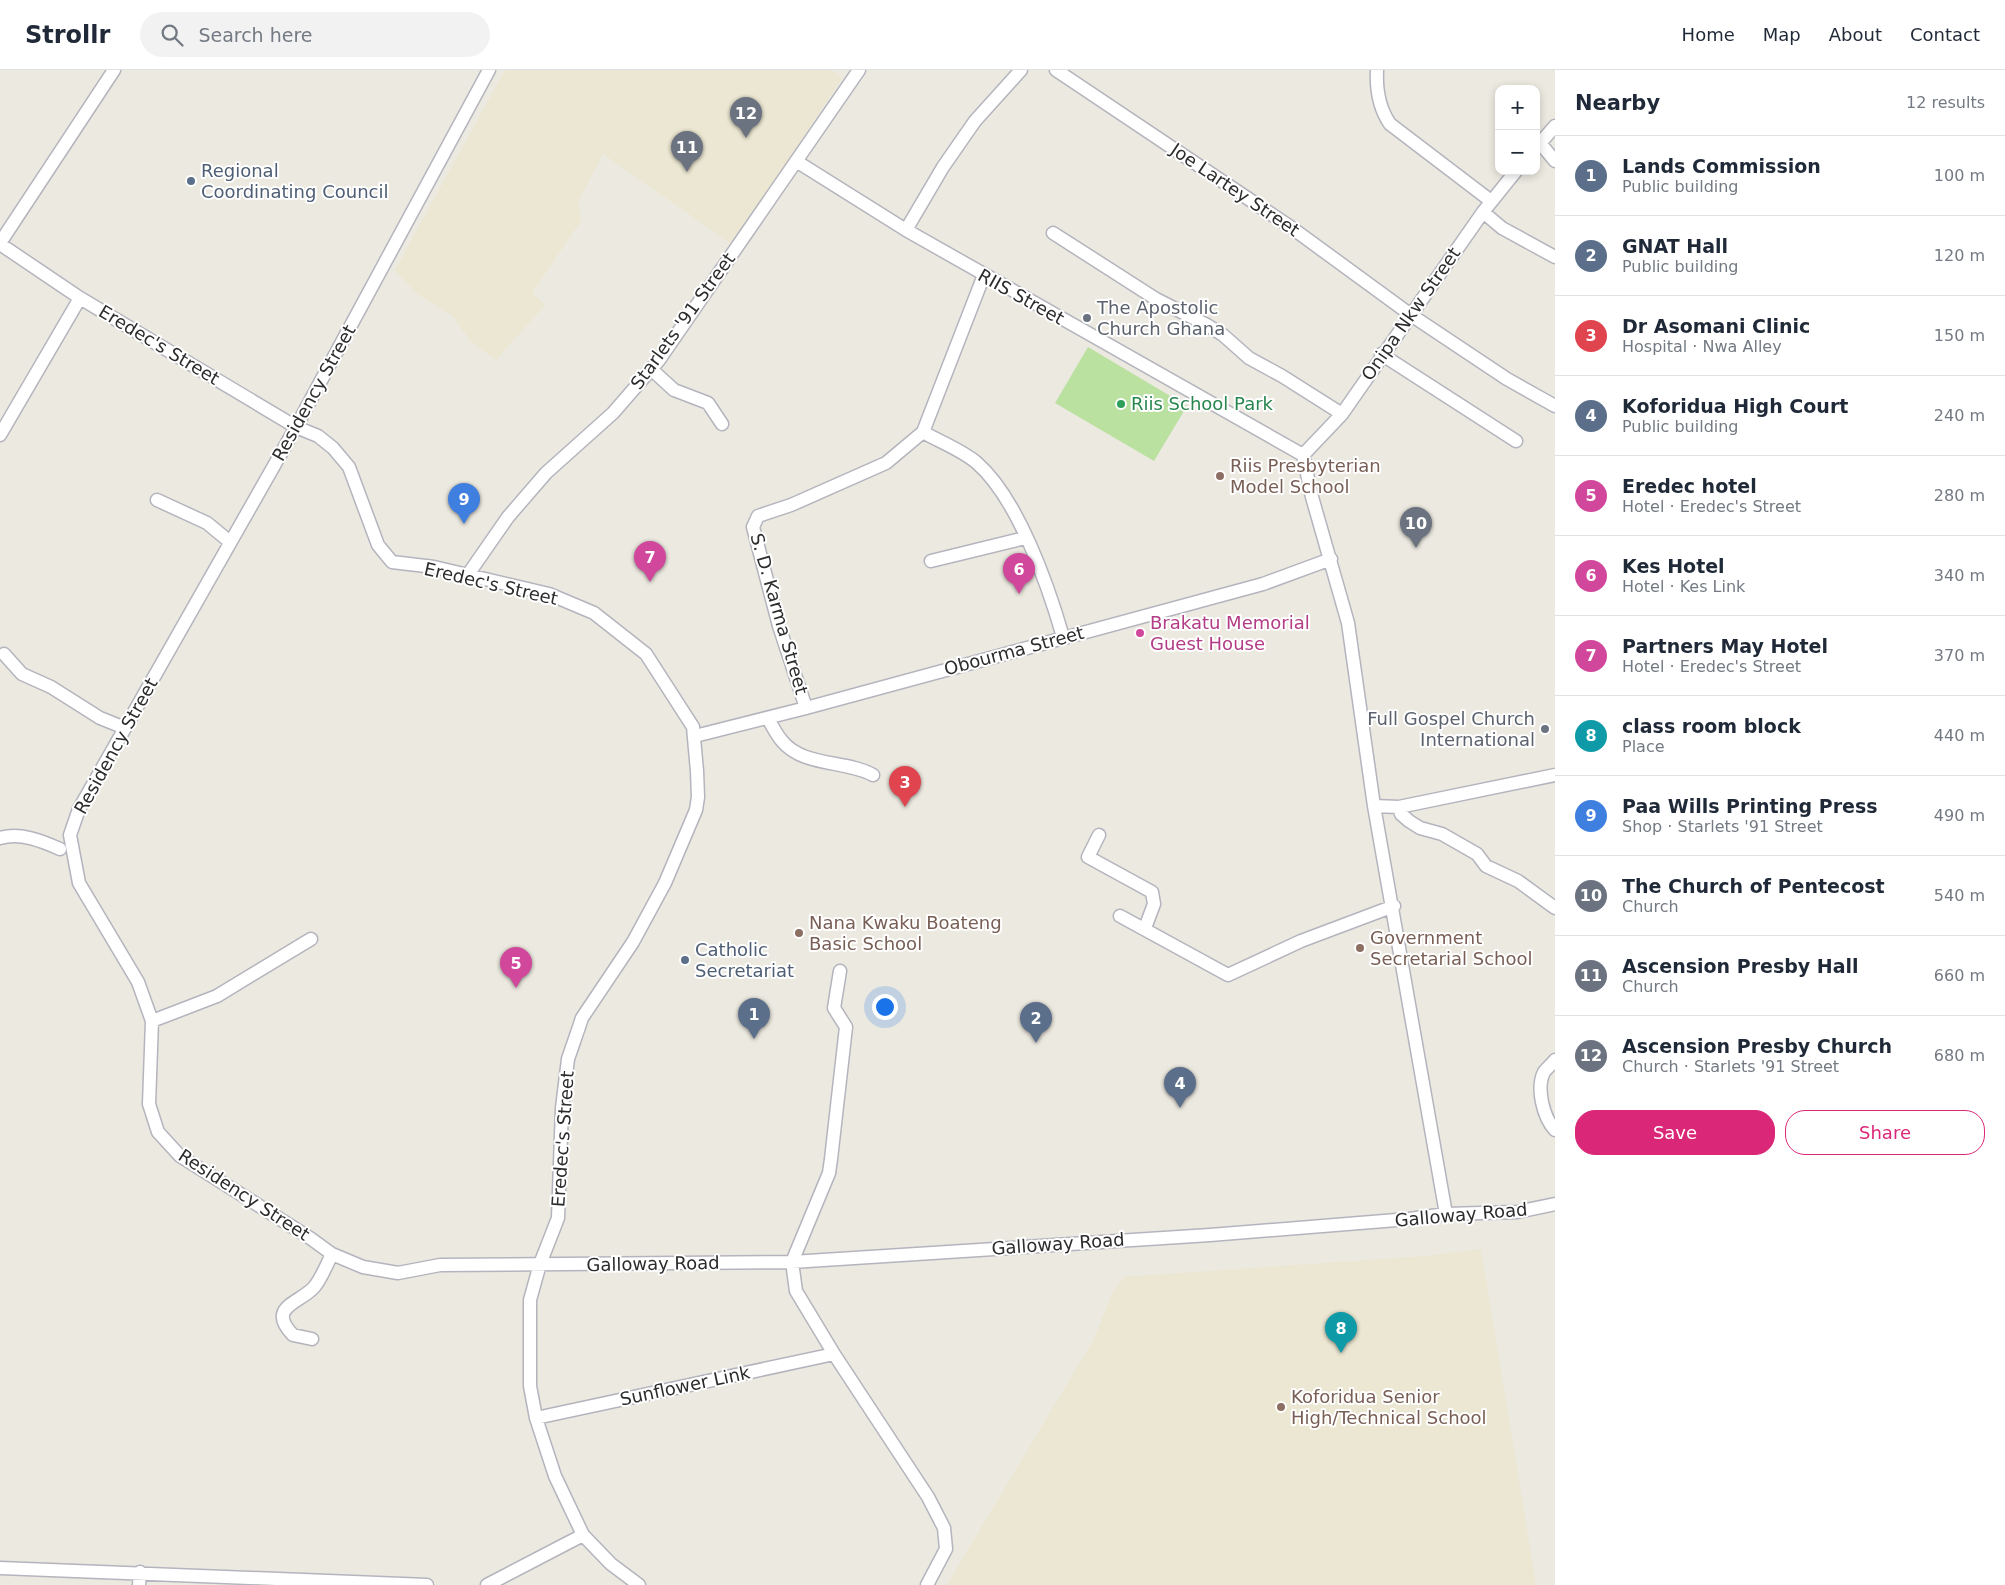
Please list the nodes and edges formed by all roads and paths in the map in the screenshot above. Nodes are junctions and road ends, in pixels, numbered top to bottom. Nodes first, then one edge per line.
1 (114, 70) edge
2 (489, 70) edge
3 (859, 70) edge
4 (1021, 70) edge
5 (1056, 70) edge
6 (1377, 70) edge
7 (1555, 126) edge
8 (1540, 144) edge
9 (1540, 148) edge
10 (796, 161) junction
11 (1555, 161) edge
12 (1513, 175) edge
13 (1490, 201) junction
14 (1483, 212) junction
15 (906, 230) junction
16 (1053, 233) dead end
17 (0, 244) edge
18 (1555, 257) edge
19 (984, 275) junction
20 (80, 298) junction
21 (1411, 315) junction
22 (1382, 354) junction
23 (651, 369) junction
24 (1555, 406) edge
25 (1342, 414) junction
26 (722, 424) dead end
27 (296, 427) junction
28 (923, 432) junction
29 (0, 435) edge
30 (1516, 441) dead end
31 (1303, 455) junction
32 (158, 500) dead end
33 (1025, 538) junction
34 (230, 542) junction
35 (1331, 559) junction
36 (931, 561) dead end
37 (467, 576) junction
38 (1064, 637) junction
39 (4, 654) dead end
40 (806, 708) junction
41 (768, 718) junction
42 (125, 728) junction
43 (695, 736) junction
44 (873, 775) dead end
45 (1555, 775) edge
46 (1374, 806) junction
47 (1399, 807) junction
48 (1099, 836) dead end
49 (0, 838) edge
50 (60, 849) dead end
51 (1394, 906) junction
52 (1555, 908) edge
53 (1120, 916) dead end
54 (1145, 928) junction
55 (311, 940) dead end
56 (840, 971) dead end
57 (152, 1022) junction
58 (1555, 1060) edge
59 (1555, 1130) edge
60 (1555, 1204) edge
61 (1446, 1214) junction
62 (332, 1254) junction
63 (792, 1262) junction
64 (540, 1264) junction
65 (559, 1266) joint
66 (312, 1339) dead end
67 (834, 1354) junction
68 (536, 1418) junction
69 (583, 1534) junction
70 (0, 1568) edge
71 (139, 1579) edge
72 (427, 1585) edge
73 (487, 1585) edge
74 (639, 1585) edge
75 (927, 1585) edge

1 - 17 street
2 - 27 street, Residency Street
3 - 10 street, Starlets '91 Street
4 - 15 street
5 - 21 street, Joe Lartey Street
6 - 13 street
7 - 8 street
9 - 11 street
10 - 15 street, RIIS Street
10 - 23 street, Starlets '91 Street
12 - 13 street, Onipa Nkw Street
13 - 14 street, Onipa Nkw Street
14 - 18 street
14 - 21 street, Onipa Nkw Street
15 - 19 street, RIIS Street
16 - 25 street
17 - 20 street, Eredec's Street
19 - 28 street, S. D. Karma Street
19 - 31 street, RIIS Street
20 - 27 street, Eredec's Street
20 - 29 street
21 - 22 street, Onipa Nkw Street
21 - 24 street, Joe Lartey Street
22 - 25 street, Onipa Nkw Street
22 - 30 street
23 - 26 street
23 - 37 street, Starlets '91 Street
25 - 31 street, Onipa Nkw Street
27 - 34 street, Residency Street
27 - 37 street, Eredec's Street
28 - 33 street
28 - 40 street, S. D. Karma Street
31 - 35 street
32 - 34 street
33 - 36 street
33 - 38 street
34 - 42 street, Residency Street
35 - 38 street, Obourma Street
35 - 46 street
37 - 43 street, Eredec's Street
38 - 40 street, Obourma Street
39 - 42 street
40 - 41 street, Obourma Street
41 - 43 street, Obourma Street
41 - 44 street
42 - 57 street, Residency Street
43 - 64 street, Eredec's Street
45 - 47 street
46 - 47 street
46 - 51 street
47 - 52 street
48 - 54 street
49 - 50 street
51 - 54 street
51 - 61 street
53 - 54 street
55 - 57 street
56 - 63 street
57 - 62 street, Residency Street
58 - 59 street
60 - 61 street, Galloway Road
61 - 63 street, Galloway Road
62 - 64 street, Residency Street
62 - 66 street
63 - 65 street, Galloway Road
63 - 67 street
64 - 65 street, Residency Street
64 - 68 street, Eredec's Street
67 - 68 street, Sunflower Link
67 - 75 street
68 - 69 street, Eredec's Street
69 - 73 street
69 - 74 street, Eredec's Street
70 - 71 street
71 - 72 street

